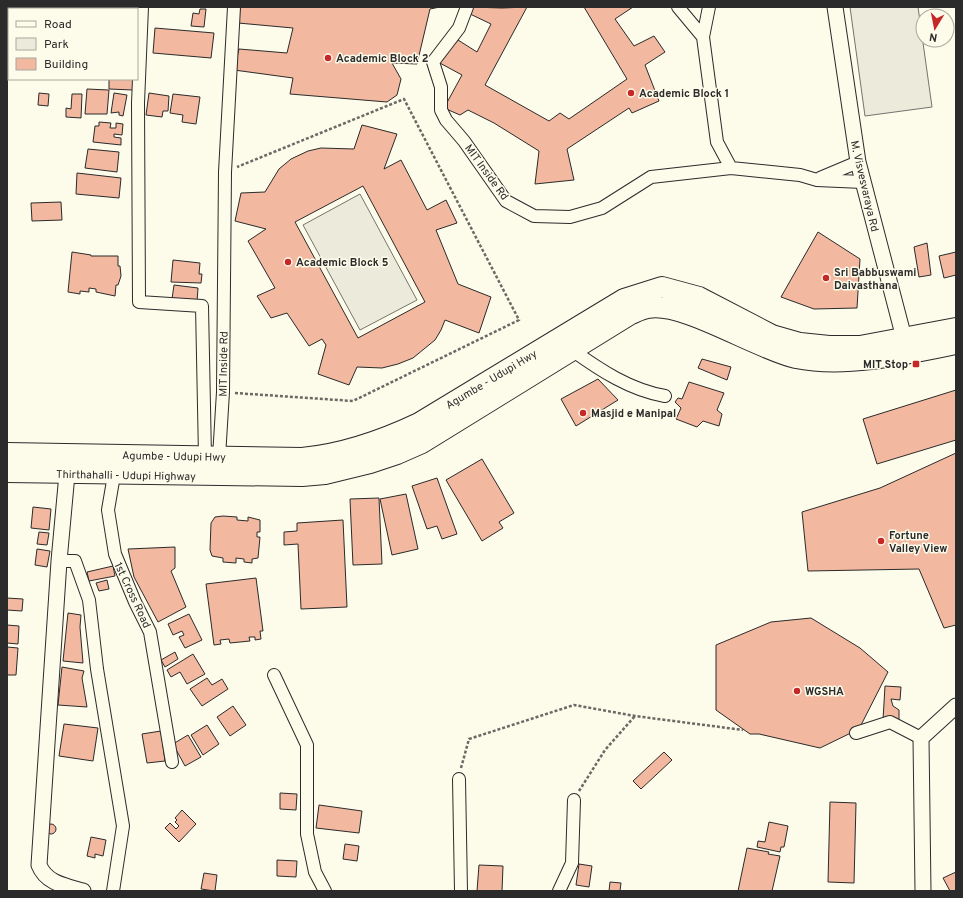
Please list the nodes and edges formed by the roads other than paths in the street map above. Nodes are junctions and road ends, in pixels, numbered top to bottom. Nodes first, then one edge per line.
1 (142, 7) edge
2 (234, 7) edge
3 (467, 7) edge
4 (678, 7) edge
5 (709, 7) edge
6 (835, 7) edge
7 (703, 37) junction
8 (858, 162) junction
9 (730, 168) junction
10 (817, 180) junction
11 (863, 182) junction
12 (956, 328) edge
13 (956, 344) edge
14 (906, 346) junction
15 (572, 350) junction
16 (665, 396) dead end
17 (7, 453) edge
18 (212, 457) junction
19 (7, 472) edge
20 (67, 474) junction
21 (114, 475) junction
22 (246, 476) joint
23 (59, 560) junction
24 (274, 675) dead end
25 (956, 706) edge
26 (856, 733) dead end
27 (921, 738) junction
28 (172, 762) dead end
29 (459, 778) road end
30 (574, 800) road end
31 (59, 888) edge
32 (82, 891) edge
33 (113, 891) edge
34 (325, 891) edge
35 (461, 891) edge
36 (559, 891) edge
37 (923, 891) edge

1 - 18 street
2 - 18 street, MIT Inside Rd
3 - 9 street, MIT Inside Rd
4 - 7 street
5 - 7 street
6 - 8 street, M. Visvesvaraya Rd
7 - 9 street
8 - 10 street
8 - 11 street, M. Visvesvaraya Rd
9 - 10 street, MIT Inside Rd
10 - 11 street, MIT Inside Rd
11 - 14 street, M. Visvesvaraya Rd
12 - 14 highway, Agumbe - Udupi Hwy
13 - 14 highway, Agumbe - Udupi Hwy
14 - 15 highway, Agumbe - Udupi Hwy
14 - 18 highway, Agumbe - Udupi Hwy
15 - 16 street
15 - 22 highway, Agumbe - Udupi Hwy
17 - 18 highway, Agumbe - Udupi Hwy
19 - 20 highway, Thirthahalli - Udupi Highway
20 - 21 highway, Thirthahalli - Udupi Highway
20 - 23 street
21 - 22 highway, Thirthahalli - Udupi Highway
21 - 28 street, 1st Cross Road
23 - 31 street
23 - 33 street
24 - 34 street
25 - 27 street
26 - 27 street
27 - 37 street
29 - 35 street
30 - 36 street
31 - 32 street

